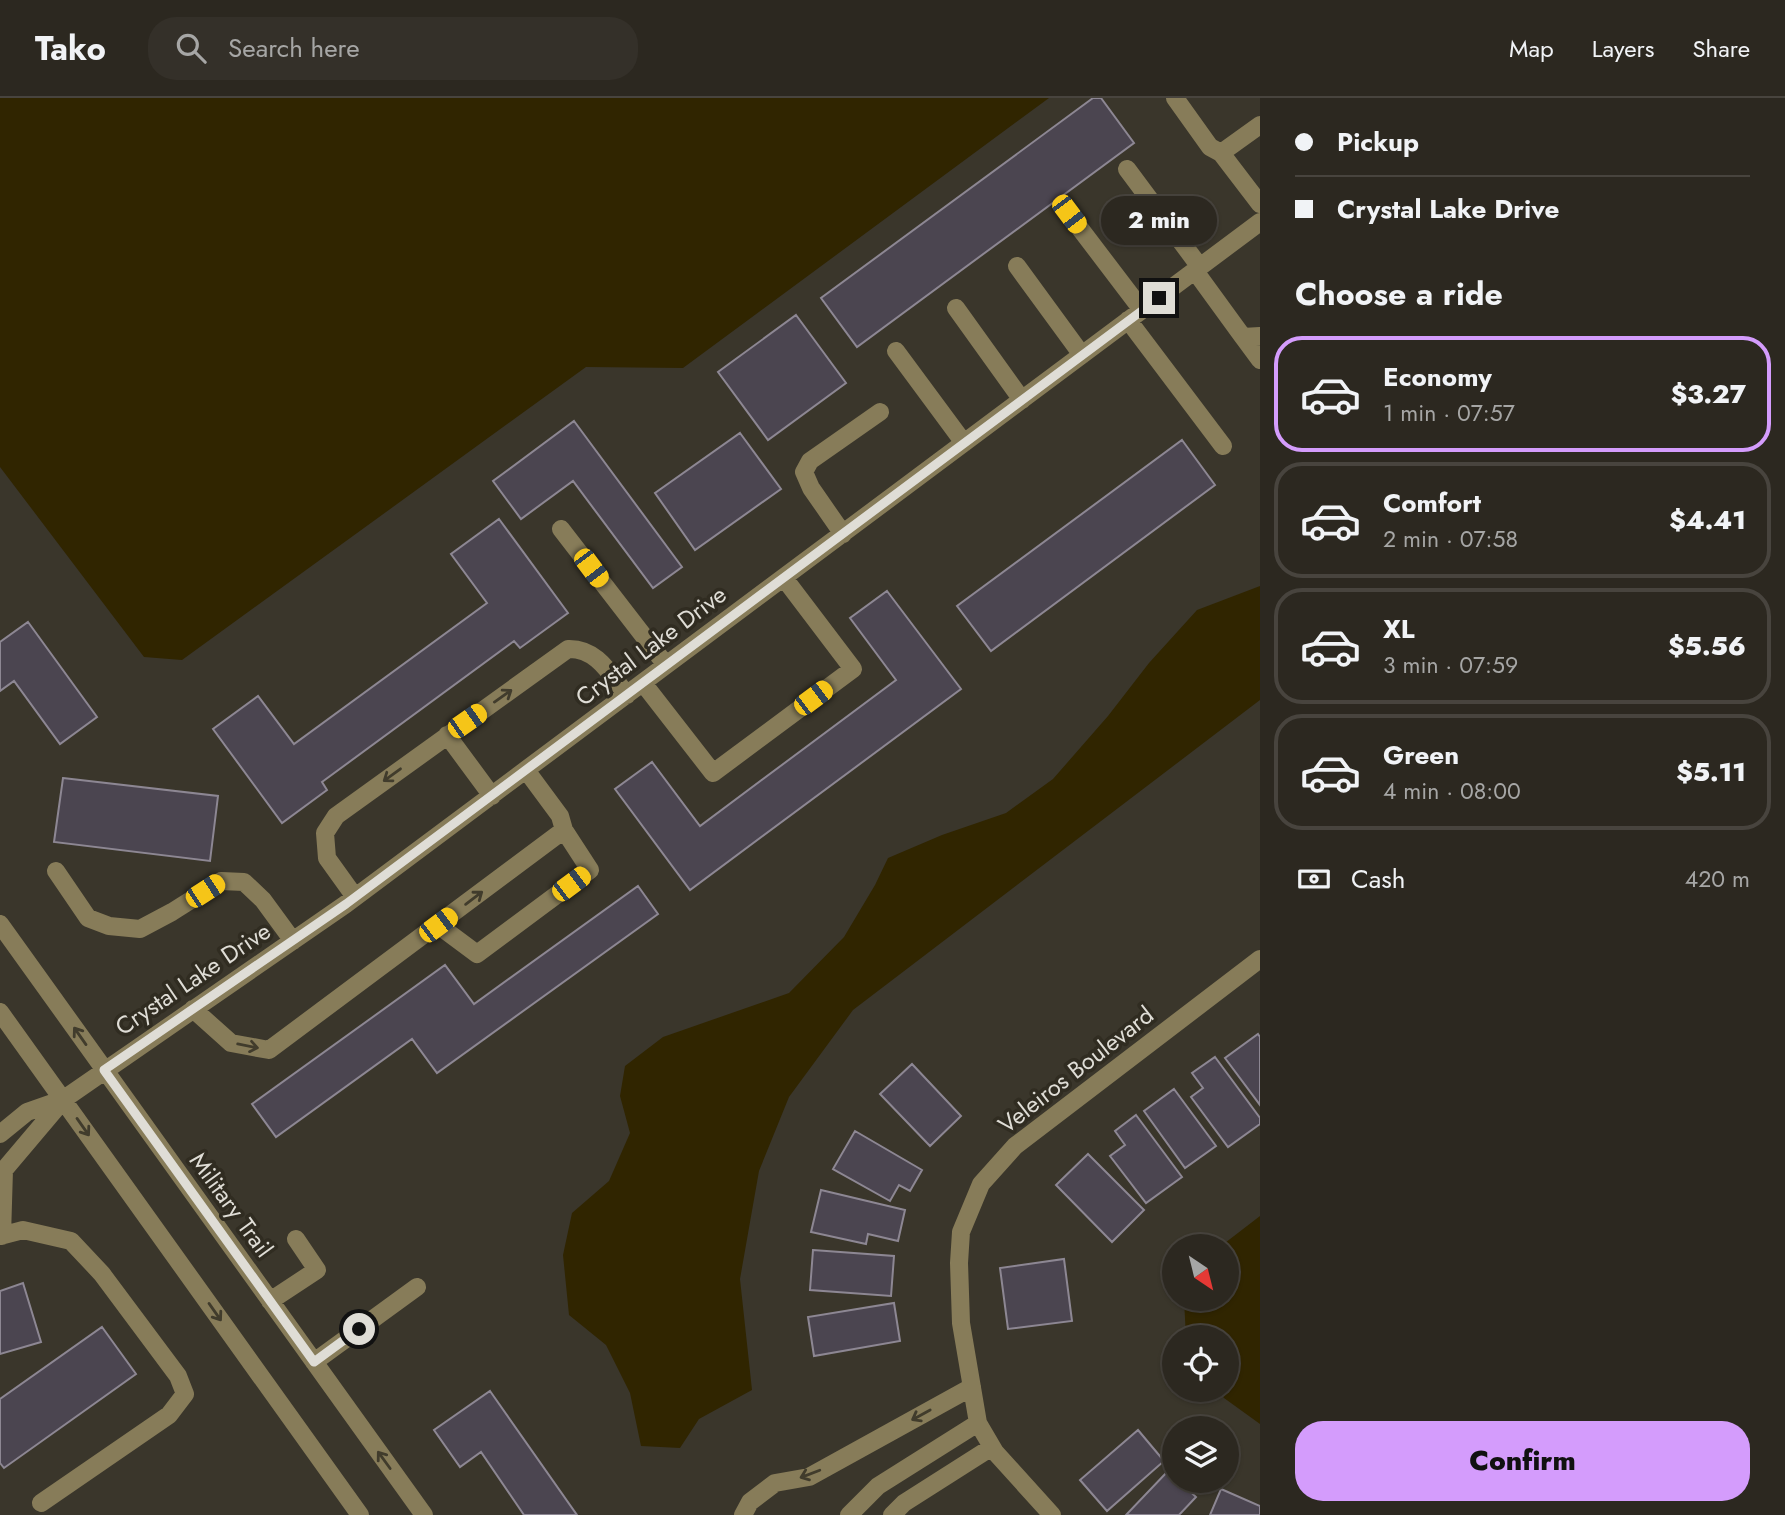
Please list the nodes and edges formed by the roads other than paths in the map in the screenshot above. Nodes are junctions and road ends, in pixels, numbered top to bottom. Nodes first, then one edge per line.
1 (1175, 98) edge
2 (1260, 125) edge
3 (1221, 153) junction
4 (1127, 169) dead end
5 (1260, 204) edge
6 (1069, 214) dead end
7 (1260, 222) edge
8 (1017, 266) dead end
9 (1197, 269) junction
10 (956, 308) dead end
11 (1135, 315) junction
12 (1251, 336) edge
13 (896, 351) dead end
14 (1082, 355) junction
15 (1260, 360) edge
16 (1022, 400) junction
17 (880, 412) dead end
18 (964, 443) junction
19 (1223, 446) dead end
20 (561, 529) dead end
21 (843, 534) junction
22 (784, 578) junction
23 (666, 666) junction
24 (643, 683) junction
25 (627, 695) junction
26 (447, 735) junction
27 (526, 770) junction
28 (492, 796) junction
29 (564, 830) junction
30 (56, 871) dead end
31 (355, 897) junction
32 (0, 924) edge
33 (438, 925) junction
34 (293, 941) junction
35 (1260, 959) edge
36 (193, 1009) junction
37 (0, 1012) edge
38 (104, 1070) junction
39 (64, 1099) junction
40 (0, 1134) edge
41 (1, 1236) edge
42 (296, 1239) dead end
43 (417, 1287) dead end
44 (270, 1301) junction
45 (314, 1362) junction
46 (972, 1387) junction
47 (978, 1423) junction
48 (992, 1447) junction
49 (41, 1503) dead end
50 (360, 1515) edge
51 (424, 1515) edge
52 (743, 1515) edge
53 (849, 1515) edge
54 (892, 1515) edge
55 (1052, 1515) edge

1 - 3 street
2 - 3 street
3 - 5 street
4 - 9 street
6 - 11 street
7 - 9 street, Crystal Lake Drive
8 - 14 street
9 - 11 street, Crystal Lake Drive
9 - 12 street
10 - 16 street
11 - 14 street, Crystal Lake Drive
11 - 19 street
12 - 15 street
13 - 18 street
14 - 16 street, Crystal Lake Drive
16 - 18 street, Crystal Lake Drive
17 - 21 street
18 - 21 street, Crystal Lake Drive
20 - 23 street
21 - 22 street, Crystal Lake Drive
22 - 23 street, Crystal Lake Drive
22 - 24 street
23 - 24 street, Crystal Lake Drive
24 - 25 street, Crystal Lake Drive
26 -> 25 street
25 - 27 street, Crystal Lake Drive
26 - 28 street
26 -> 31 street
27 - 28 street, Crystal Lake Drive
27 - 29 street
28 - 31 street, Crystal Lake Drive
33 -> 29 street
29 - 33 street
30 - 34 street
31 - 34 street, Crystal Lake Drive
38 -> 32 street, Military Trail
36 -> 33 street
34 - 36 street, Crystal Lake Drive
35 - 46 street, Veleiros Boulevard
36 - 38 street, Crystal Lake Drive
37 - 39 street
38 - 39 street, Crystal Lake Drive
38 - 44 street, Military Trail
39 - 40 street
39 - 41 street
39 -> 50 street
41 - 49 street
42 - 44 street
43 - 45 street
44 - 45 street, Military Trail
51 -> 45 street, Military Trail
46 - 47 street, Veleiros Boulevard
46 -> 52 street
47 - 48 street
47 - 53 street
48 - 54 street
48 - 55 street

